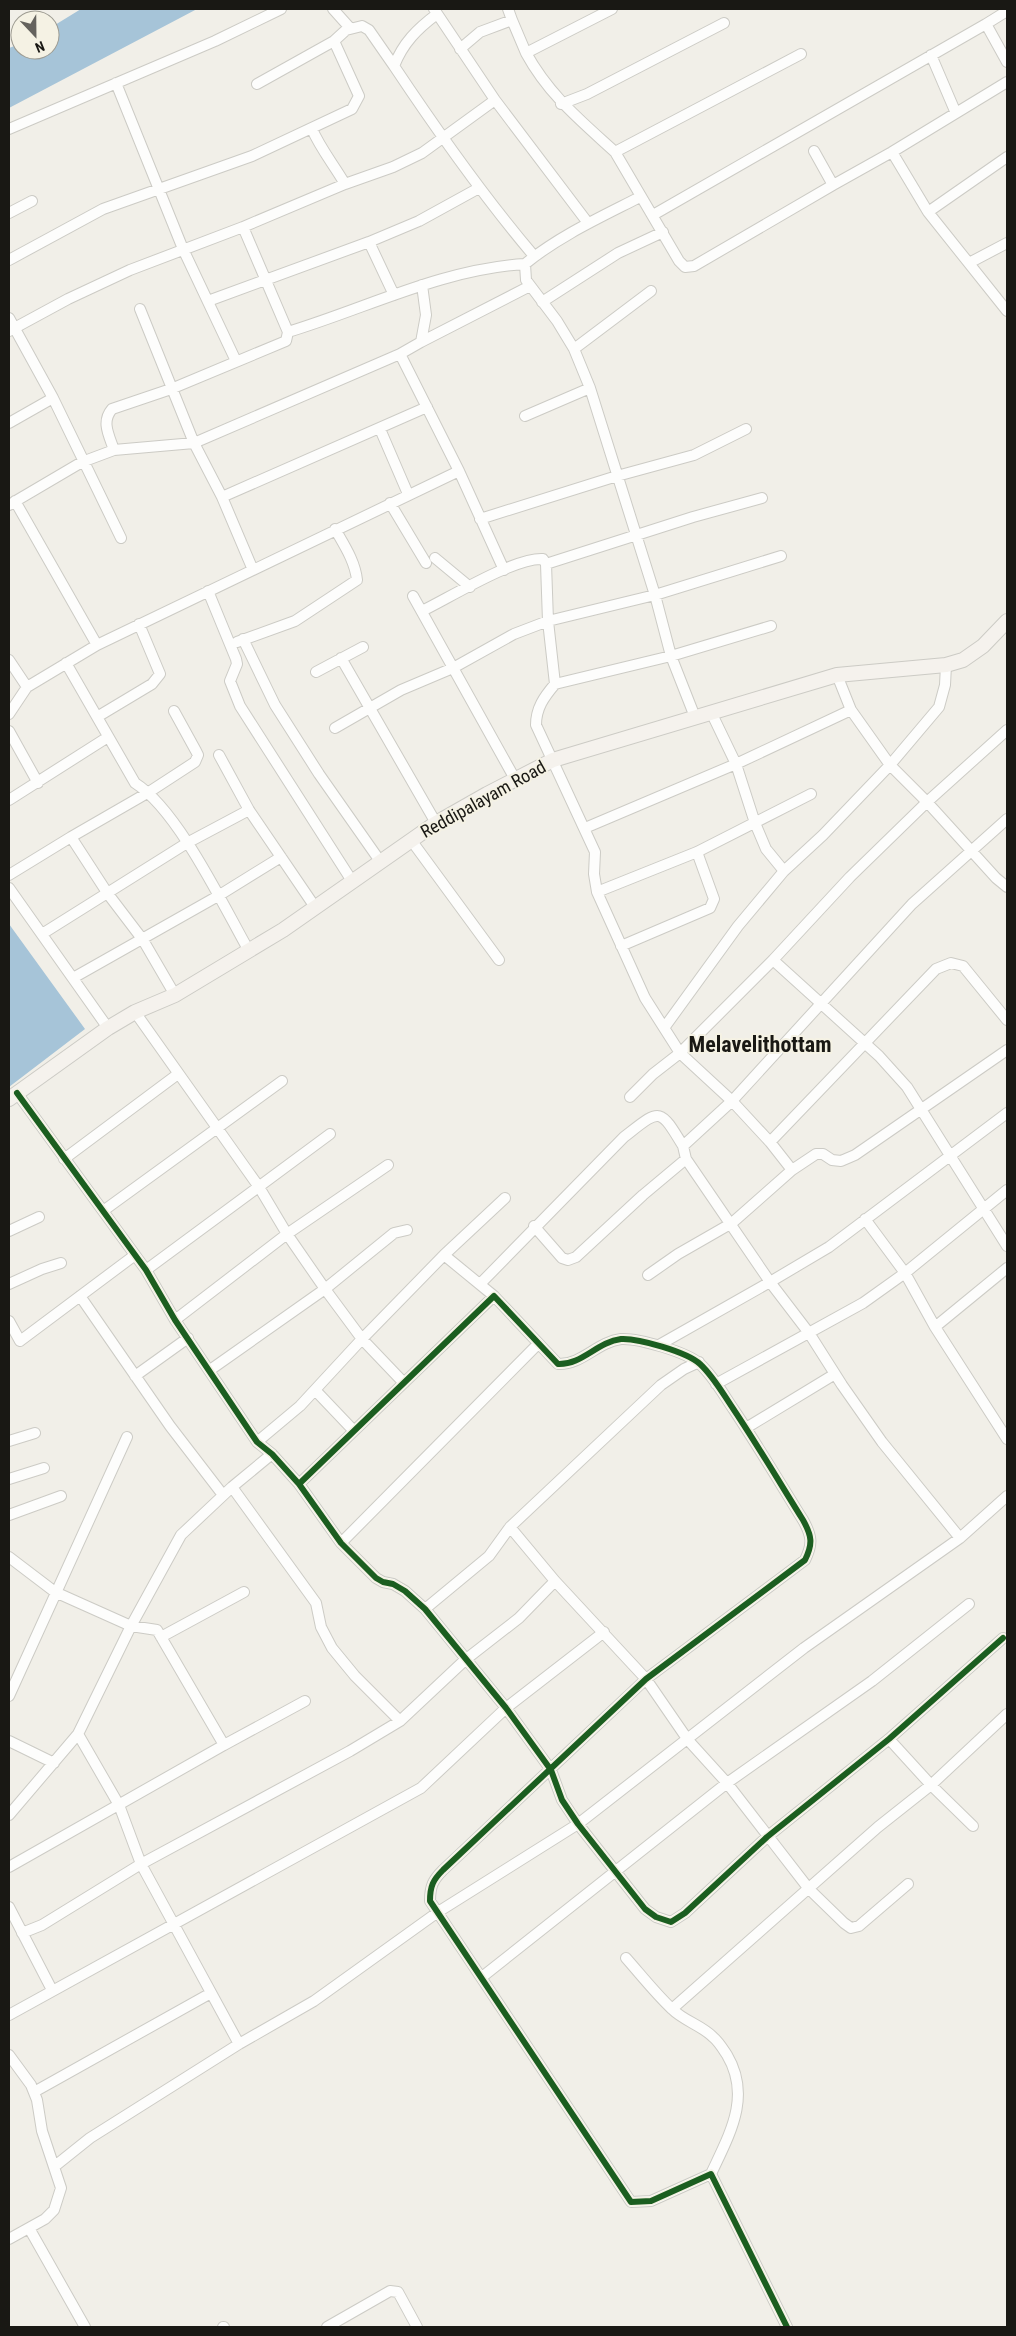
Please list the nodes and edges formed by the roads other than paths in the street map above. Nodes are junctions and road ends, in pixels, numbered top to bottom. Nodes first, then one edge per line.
1 (281, 9) edge
2 (333, 9) edge
3 (508, 9) edge
4 (612, 9) edge
5 (1007, 11) edge
6 (435, 12) edge
7 (512, 20) junction
8 (724, 23) dead end
9 (986, 24) junction
10 (346, 30) junction
11 (334, 41) junction
12 (460, 49) junction
13 (526, 53) junction
14 (801, 54) dead end
15 (931, 55) junction
16 (1007, 62) edge
17 (394, 66) junction
18 (1007, 82) edge
19 (116, 83) junction
20 (257, 84) dead end
21 (496, 100) junction
22 (561, 104) junction
23 (955, 111) junction
24 (9, 129) edge
25 (312, 129) junction
26 (442, 138) junction
27 (814, 151) dead end
28 (615, 152) junction
29 (892, 152) junction
30 (1007, 157) edge
31 (345, 184) junction
32 (833, 185) junction
33 (479, 188) junction
34 (159, 190) junction
35 (640, 197) junction
36 (32, 201) dead end
37 (928, 212) junction
38 (9, 213) edge
39 (653, 215) junction
40 (588, 223) junction
41 (243, 227) junction
42 (662, 232) junction
43 (369, 242) junction
44 (1007, 243) edge
45 (183, 249) junction
46 (534, 256) junction
47 (9, 260) edge
48 (969, 263) junction
49 (524, 264) junction
50 (268, 280) junction
51 (422, 285) junction
52 (530, 286) junction
53 (651, 291) dead end
54 (394, 295) junction
55 (208, 301) junction
56 (542, 302) junction
57 (140, 309) dead end
58 (1007, 311) edge
59 (9, 318) edge
60 (11, 330) edge
61 (288, 332) junction
62 (421, 342) junction
63 (574, 349) junction
64 (400, 354) junction
65 (236, 361) junction
66 (590, 388) junction
67 (171, 389) junction
68 (53, 398) junction
69 (427, 407) junction
70 (525, 416) dead end
71 (9, 423) edge
72 (380, 429) junction
73 (746, 429) dead end
74 (194, 443) junction
75 (114, 450) junction
76 (82, 462) junction
77 (459, 471) junction
78 (617, 476) junction
79 (408, 494) junction
80 (222, 497) junction
81 (762, 498) dead end
82 (12, 503) edge
83 (390, 503) junction
84 (480, 519) junction
85 (335, 529) junction
86 (636, 534) junction
87 (120, 538) dead end
88 (781, 556) dead end
89 (546, 564) junction
90 (253, 570) junction
91 (504, 570) junction
92 (470, 587) junction
93 (208, 591) junction
94 (655, 595) junction
95 (413, 596) dead end
96 (422, 612) junction
97 (548, 621) junction
98 (1007, 621) edge
99 (139, 624) junction
100 (771, 626) dead end
101 (243, 639) junction
102 (97, 644) junction
103 (230, 645) junction
104 (363, 646) dead end
105 (671, 656) junction
106 (341, 658) junction
107 (9, 660) edge
108 (66, 663) junction
109 (946, 665) junction
110 (453, 668) junction
111 (316, 672) dead end
112 (837, 675) junction
113 (555, 684) junction
114 (27, 687) junction
115 (370, 709) junction
116 (851, 710) junction
117 (174, 711) dead end
118 (712, 712) junction
119 (9, 714) edge
120 (97, 717) junction
121 (695, 717) junction
122 (335, 728) dead end
123 (1007, 730) edge
124 (9, 731) edge
125 (108, 737) junction
126 (219, 755) dead end
127 (553, 760) junction
128 (736, 764) junction
129 (890, 765) junction
130 (515, 779) junction
131 (38, 783) junction
132 (149, 792) junction
133 (811, 794) dead end
134 (9, 800) edge
135 (927, 802) junction
136 (249, 810) junction
137 (1007, 818) edge
138 (436, 823) junction
139 (755, 823) junction
140 (586, 828) junction
141 (71, 837) junction
142 (411, 840) junction
143 (187, 843) junction
144 (971, 850) junction
145 (697, 852) junction
146 (281, 857) junction
147 (380, 861) junction
148 (784, 871) junction
149 (10, 873) edge
150 (352, 881) junction
151 (1007, 887) edge
152 (9, 888) edge
153 (597, 892) junction
154 (108, 894) junction
155 (218, 896) junction
156 (315, 907) junction
157 (42, 934) junction
158 (143, 940) junction
159 (622, 946) junction
160 (249, 951) junction
161 (500, 960) dead end
162 (773, 960) junction
163 (73, 978) junction
164 (175, 995) junction
165 (821, 1002) junction
166 (135, 1012) junction
167 (1007, 1020) edge
168 (108, 1028) junction
169 (664, 1028) junction
170 (865, 1043) junction
171 (1007, 1050) edge
172 (680, 1053) junction
173 (178, 1074) junction
174 (282, 1081) dead end
175 (13, 1096) edge
176 (630, 1096) dead end
177 (732, 1101) junction
178 (921, 1109) junction
179 (1007, 1113) edge
180 (217, 1129) junction
181 (330, 1134) dead end
182 (770, 1142) junction
183 (683, 1146) junction
184 (950, 1156) junction
185 (64, 1159) junction
186 (686, 1159) junction
187 (388, 1166) dead end
188 (792, 1170) junction
189 (259, 1187) junction
190 (1007, 1190) edge
191 (505, 1198) dead end
192 (983, 1208) junction
193 (103, 1211) junction
194 (38, 1217) dead end
195 (865, 1219) junction
196 (732, 1223) junction
197 (534, 1226) junction
198 (407, 1230) dead end
199 (9, 1231) edge
200 (287, 1234) junction
201 (1007, 1246) edge
202 (136, 1255) junction
203 (444, 1255) junction
204 (61, 1263) dead end
205 (1007, 1268) edge
206 (146, 1270) junction
207 (905, 1273) junction
208 (648, 1275) dead end
209 (770, 1282) junction
210 (9, 1284) edge
211 (480, 1284) junction
212 (325, 1288) junction
213 (80, 1296) junction
214 (494, 1296) junction
215 (175, 1320) junction
216 (9, 1321) edge
217 (935, 1327) junction
218 (809, 1333) junction
219 (188, 1338) junction
220 (362, 1339) junction
221 (538, 1344) junction
222 (660, 1345) junction
223 (699, 1362) junction
224 (210, 1370) junction
225 (835, 1374) junction
226 (135, 1376) junction
227 (404, 1383) junction
228 (716, 1384) junction
229 (315, 1390) junction
230 (746, 1428) junction
231 (354, 1431) junction
232 (35, 1433) dead end
233 (127, 1437) dead end
234 (1007, 1439) edge
235 (9, 1441) edge
236 (257, 1442) junction
237 (272, 1454) junction
238 (44, 1468) dead end
239 (9, 1479) edge
240 (299, 1484) junction
241 (232, 1487) junction
242 (223, 1495) junction
243 (61, 1496) dead end
244 (1007, 1496) edge
245 (9, 1515) edge
246 (510, 1527) junction
247 (960, 1538) junction
248 (341, 1543) junction
249 (9, 1557) edge
250 (555, 1581) junction
251 (55, 1592) junction
252 (244, 1592) dead end
253 (970, 1604) dead end
254 (425, 1609) junction
255 (131, 1626) junction
256 (604, 1632) junction
257 (161, 1637) junction
258 (1003, 1638) dead end
259 (465, 1660) junction
260 (646, 1679) junction
261 (9, 1696) edge
262 (305, 1701) dead end
263 (506, 1708) junction
264 (1007, 1714) edge
265 (400, 1721) junction
266 (78, 1734) junction
267 (889, 1739) junction
268 (688, 1740) junction
269 (9, 1741) edge
270 (224, 1745) junction
271 (54, 1763) junction
272 (551, 1770) junction
273 (727, 1783) junction
274 (931, 1785) junction
275 (119, 1805) junction
276 (9, 1815) edge
277 (578, 1824) junction
278 (974, 1826) dead end
279 (767, 1837) junction
280 (141, 1864) junction
281 (9, 1867) edge
282 (617, 1872) junction
283 (908, 1884) dead end
284 (809, 1889) junction
285 (9, 1907) edge
286 (438, 1912) junction
287 (173, 1923) junction
288 (22, 1933) junction
289 (626, 1958) dead end
290 (482, 1978) junction
291 (52, 1990) junction
292 (211, 1993) junction
293 (672, 2009) junction
294 (9, 2015) edge
295 (239, 2044) junction
296 (9, 2055) edge
297 (34, 2092) junction
298 (55, 2166) junction
299 (712, 2174) junction
300 (29, 2228) junction
301 (9, 2239) edge
302 (84, 2327) edge
303 (327, 2327) edge
304 (417, 2327) edge
305 (787, 2327) edge

1 - 19 street
2 - 10 street
3 - 7 street
4 - 13 street
5 - 9 street
6 - 12 street
6 - 17 street
7 - 12 street
7 - 13 street
8 - 22 street
9 - 15 street
9 - 16 street
10 - 11 street
10 - 17 street
11 - 20 street
11 - 25 street
12 - 21 street
13 - 22 street
14 - 28 street
15 - 23 street
15 - 39 street
17 - 26 street
18 - 23 street
19 - 24 street
19 - 34 street
21 - 26 street
21 - 40 street
22 - 28 street
23 - 29 street
25 - 31 street
25 - 34 street
26 - 31 street
26 - 33 street
27 - 32 street
28 - 35 street
29 - 32 street
29 - 37 street
30 - 37 street
31 - 41 street
32 - 42 street
33 - 43 street
33 - 46 street
34 - 45 street
34 - 47 street
35 - 39 street
35 - 40 street
36 - 38 street
37 - 48 street
39 - 42 street
40 - 46 street
41 - 45 street
41 - 50 street
42 - 56 street
43 - 50 street
43 - 54 street
44 - 48 street
45 - 55 street
45 - 60 street
46 - 49 street
48 - 58 street
49 - 51 street
49 - 52 street
50 - 55 street
50 - 61 street
51 - 54 street
51 - 62 street
52 - 56 street
52 - 62 street
53 - 63 street
54 - 61 street
55 - 65 street
56 - 63 street
57 - 67 street
59 - 60 street
60 - 68 street
61 - 65 street
62 - 64 street
63 - 66 street
64 - 69 street
64 - 74 street
65 - 67 street
66 - 70 street
66 - 78 street
67 - 74 street
67 - 75 street
68 - 71 street
68 - 76 street
69 - 72 street
69 - 77 street
72 - 79 street
72 - 80 street
73 - 78 street
74 - 75 street
74 - 80 street
75 - 76 street
76 - 82 street
76 - 87 street
77 - 79 street
77 - 84 street
78 - 84 street
78 - 86 street
79 - 83 street
80 - 90 street
81 - 86 street
82 - 102 street
83 - 85 street
83 - 92 street
84 - 91 street
85 - 90 street
85 - 101 street
86 - 89 street
86 - 94 street
88 - 94 street
89 - 91 street
89 - 97 street
90 - 93 street
91 - 92 street
92 - 96 street
93 - 99 street
93 - 103 street
94 - 97 street
94 - 105 street
95 - 96 street
96 - 110 street
97 - 110 street
97 - 113 street
98 - 109 main road, Reddipalayam Road
99 - 102 street
99 - 120 street
100 - 105 street
101 - 103 street
101 - 147 street
102 - 108 street
103 - 150 street
104 - 106 street
105 - 113 street
105 - 121 street
106 - 111 street
106 - 115 street
107 - 114 street
108 - 114 street
108 - 120 street
109 - 112 main road, Reddipalayam Road
109 - 129 street
110 - 115 street
110 - 130 street
112 - 116 street
112 - 118 main road, Reddipalayam Road
113 - 127 street
114 - 119 street
115 - 122 street
115 - 138 street
116 - 128 street
116 - 129 street
117 - 132 street
118 - 121 main road, Reddipalayam Road
118 - 128 street
120 - 125 street
121 - 127 main road, Reddipalayam Road
123 - 135 street
124 - 131 street
125 - 131 street
125 - 132 street
126 - 136 street
127 - 130 main road, Reddipalayam Road
127 - 140 street
128 - 139 street
128 - 140 street
129 - 135 street
129 - 148 street
130 - 138 main road, Reddipalayam Road
131 - 134 street
132 - 141 street
132 - 143 street
133 - 139 street
135 - 144 street
135 - 162 street
136 - 143 street
136 - 146 street
137 - 144 street
138 - 142 main road, Reddipalayam Road
139 - 145 street
139 - 148 street
140 - 153 street
141 - 149 street
141 - 154 street
142 - 147 main road, Reddipalayam Road
142 - 161 street
143 - 154 street
143 - 155 street
144 - 151 street
144 - 165 street
145 - 153 street
145 - 159 street
146 - 155 street
146 - 156 street
147 - 150 main road, Reddipalayam Road
148 - 169 street
150 - 156 main road, Reddipalayam Road
152 - 157 street
153 - 159 street
154 - 157 street
154 - 158 street
155 - 158 street
155 - 160 street
156 - 160 main road, Reddipalayam Road
157 - 163 street
158 - 163 street
158 - 164 street
159 - 169 street
160 - 164 main road, Reddipalayam Road
162 - 165 street
162 - 172 street
163 - 168 street
164 - 166 main road, Reddipalayam Road
165 - 170 street
165 - 177 street
166 - 168 main road, Reddipalayam Road
166 - 173 street
167 - 170 street
168 - 175 main road, Reddipalayam Road
169 - 172 street
170 - 178 street
170 - 182 street
171 - 178 street
172 - 176 street
172 - 177 street
173 - 180 street
173 - 185 street
174 - 180 street
175 - 185 street
177 - 182 street
177 - 183 street
178 - 184 street
178 - 188 street
179 - 184 street
180 - 189 street
180 - 193 street
181 - 189 street
182 - 188 street
183 - 186 street
183 - 197 street
184 - 192 street
184 - 195 street
185 - 193 street
186 - 196 street
186 - 197 street
187 - 200 street
188 - 196 street
189 - 200 street
189 - 206 street
190 - 192 street
191 - 203 street
192 - 201 street
192 - 207 street
193 - 202 street
194 - 199 street
195 - 207 street
195 - 209 street
196 - 208 street
196 - 209 street
197 - 211 street
198 - 212 street
200 - 212 street
200 - 215 street
202 - 206 street
202 - 213 street
203 - 211 street
203 - 220 street
204 - 210 street
205 - 217 street
206 - 215 street
207 - 217 street
207 - 218 street
209 - 218 street
209 - 222 street
211 - 214 street
212 - 220 street
212 - 224 street
213 - 216 street
213 - 226 street
214 - 221 street
214 - 227 street
215 - 219 street
217 - 234 street
218 - 225 street
218 - 228 street
219 - 224 street
219 - 226 street
220 - 227 street
220 - 229 street
221 - 222 street
221 - 248 street
222 - 223 street
223 - 228 street
223 - 246 street
224 - 236 street
225 - 230 street
225 - 247 street
226 - 242 street
227 - 231 street
228 - 230 street
229 - 231 street
229 - 236 street
230 - 260 street
231 - 240 street
232 - 235 street
233 - 251 street
236 - 237 street
237 - 240 street
237 - 241 street
238 - 239 street
240 - 248 street
241 - 242 street
241 - 265 street
242 - 255 street
243 - 245 street
244 - 247 street
246 - 250 street
246 - 254 street
247 - 268 street
248 - 254 street
249 - 251 street
250 - 256 street
250 - 259 street
251 - 255 street
251 - 261 street
252 - 257 street
253 - 273 street
254 - 259 street
255 - 257 street
255 - 266 street
256 - 260 street
256 - 263 street
257 - 270 street
258 - 267 street
259 - 263 street
259 - 265 street
260 - 268 street
260 - 272 street
262 - 270 street
263 - 272 street
263 - 287 street
264 - 274 street
265 - 280 street
266 - 271 street
266 - 275 street
267 - 274 street
267 - 279 street
268 - 273 street
268 - 277 street
269 - 271 street
270 - 275 street
271 - 276 street
272 - 277 street
272 - 286 street
273 - 279 street
273 - 282 street
274 - 278 street
274 - 284 street
275 - 280 street
275 - 281 street
277 - 282 street
277 - 286 street
279 - 282 street
279 - 284 street
280 - 287 street
280 - 288 street
282 - 290 street
283 - 284 street
284 - 293 street
285 - 288 street
286 - 290 street
286 - 295 street
287 - 291 street
287 - 292 street
288 - 291 street
289 - 293 street
290 - 299 street
291 - 294 street
292 - 295 street
292 - 297 street
293 - 299 street
295 - 298 street
296 - 297 street
297 - 298 street
298 - 300 street
299 - 305 street
300 - 301 street
300 - 302 street
303 - 304 street

